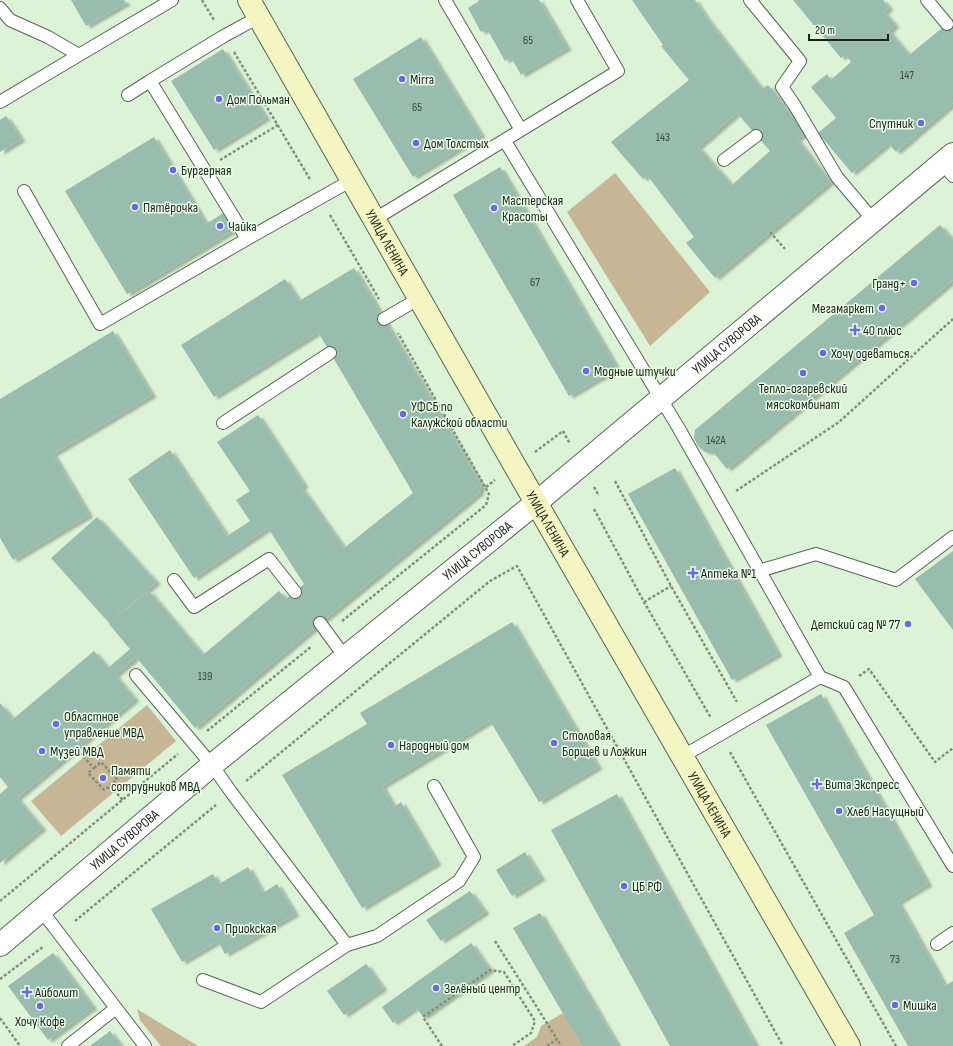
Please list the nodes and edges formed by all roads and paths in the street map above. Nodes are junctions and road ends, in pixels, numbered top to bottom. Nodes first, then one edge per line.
1 (172, 0) edge
2 (202, 0) edge
3 (445, 0) edge
4 (577, 0) edge
5 (750, 0) edge
6 (927, 0) edge
7 (0, 8) edge
8 (254, 8) edge
9 (947, 24) dead end
10 (224, 36) junction
11 (79, 55) junction
12 (150, 81) junction
13 (128, 95) dead end
14 (0, 102) edge
15 (278, 125) junction
16 (520, 130) junction
17 (756, 136) dead end
18 (505, 141) junction
19 (724, 160) dead end
20 (949, 164) edge
21 (204, 170) junction
22 (352, 180) junction
23 (24, 191) dead end
24 (321, 199) junction
25 (375, 219) junction
26 (874, 221) junction
27 (770, 232) dead end
28 (246, 239) junction
29 (785, 249) dead end
30 (420, 298) junction
31 (386, 318) junction
32 (953, 319) edge
33 (330, 353) dead end
34 (661, 399) junction
35 (222, 424) dead end
36 (563, 431) dead end
37 (515, 466) junction
38 (615, 481) dead end
39 (537, 502) junction
40 (720, 502) junction
41 (594, 509) dead end
42 (953, 537) edge
43 (759, 571) junction
44 (174, 580) dead end
45 (671, 586) junction
46 (295, 592) dead end
47 (644, 602) junction
48 (320, 623) dead end
49 (328, 633) junction
50 (345, 657) junction
51 (136, 675) dead end
52 (820, 677) junction
53 (844, 687) junction
54 (747, 718) junction
55 (720, 734) junction
56 (193, 742) junction
57 (76, 748) dead end
58 (953, 748) edge
59 (682, 756) junction
60 (212, 765) junction
61 (94, 768) junction
62 (110, 786) junction
63 (434, 786) dead end
64 (123, 800) junction
65 (953, 866) edge
66 (0, 900) edge
67 (41, 910) junction
68 (953, 932) edge
69 (495, 941) dead end
70 (937, 944) dead end
71 (0, 945) edge
72 (347, 945) junction
73 (203, 980) dead end
74 (116, 1008) junction
75 (0, 1018) edge
76 (557, 1039) junction
77 (20, 1046) edge
78 (68, 1046) edge
79 (145, 1046) edge
80 (442, 1046) edge
81 (512, 1046) edge
82 (547, 1046) edge
83 (561, 1046) edge
84 (850, 1046) edge
85 (896, 1046) edge

1 - 11 lane
2 - 10 path
3 - 16 lane
4 - 16 lane
5 - 26 lane
6 - 9 lane
7 - 11 lane
8 - 10 lane
8 - 22 main road, УЛИЦА ЛЕНИНА
10 - 12 lane
10 - 15 path
11 - 14 lane
12 - 13 lane
12 - 21 lane
15 - 21 path
15 - 24 path
16 - 18 lane
17 - 19 lane
18 - 25 lane
18 - 34 lane
20 - 26 street, УЛИЦА СУВОРОВА
21 - 28 lane
22 - 24 lane
22 - 25 main road, УЛИЦА ЛЕНИНА
23 - 28 lane
24 - 28 lane
24 - 31 path
25 - 30 main road, УЛИЦА ЛЕНИНА
26 - 34 street, УЛИЦА СУВОРОВА
27 - 29 path
30 - 31 lane
30 - 37 main road, УЛИЦА ЛЕНИНА
31 - 49 path
32 - 40 path
33 - 35 lane
34 - 39 street, УЛИЦА СУВОРОВА
34 - 40 lane
36 - 37 path
37 - 39 main road, УЛИЦА ЛЕНИНА
38 - 45 path
39 - 50 street, УЛИЦА СУВОРОВА
39 - 59 main road, УЛИЦА ЛЕНИНА
40 - 43 lane
41 - 47 path
42 - 43 lane
43 - 52 lane
44 - 46 lane
45 - 47 path
45 - 54 path
47 - 55 path
48 - 49 lane
49 - 50 lane
49 - 56 path
50 - 60 street, УЛИЦА СУВОРОВА
51 - 56 lane
52 - 53 lane
52 - 54 lane
53 - 58 path
53 - 65 lane
54 - 55 lane
55 - 59 lane
55 - 85 path
56 - 60 lane
56 - 64 path
57 - 61 path
59 - 84 main road, УЛИЦА ЛЕНИНА
60 - 67 street, УЛИЦА СУВОРОВА
60 - 72 lane
61 - 62 path
61 - 62 path
62 - 64 path
63 - 72 lane
64 - 66 path
67 - 71 street, УЛИЦА СУВОРОВА
67 - 74 lane
68 - 70 lane
69 - 76 path
72 - 73 lane
74 - 78 lane
74 - 79 lane
75 - 77 path
76 - 82 path
76 - 83 path
80 - 81 path

